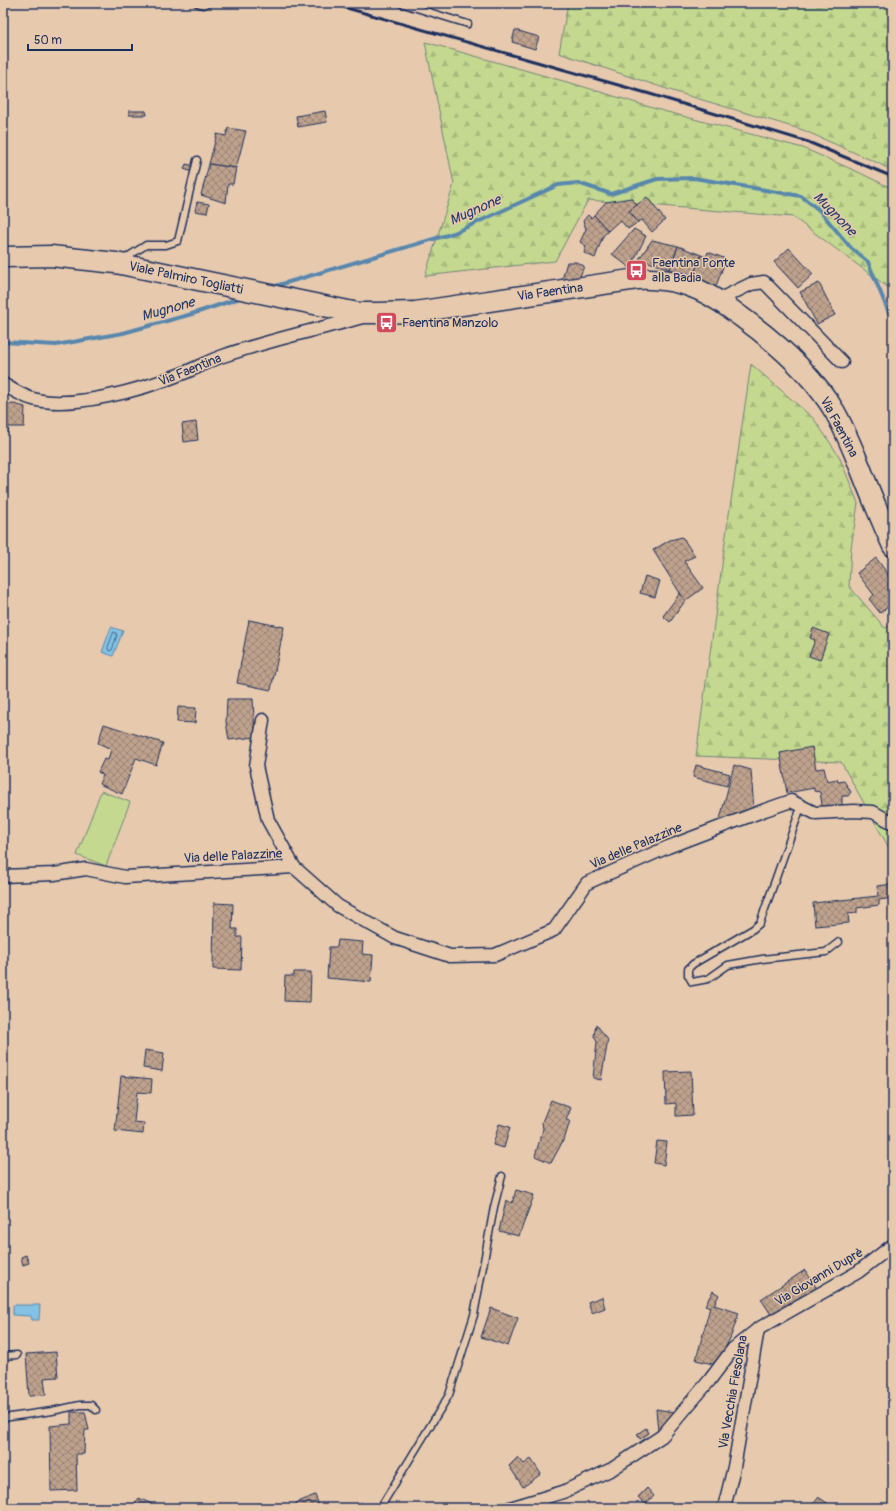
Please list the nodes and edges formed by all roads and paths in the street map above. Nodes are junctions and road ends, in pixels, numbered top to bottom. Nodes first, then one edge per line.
1 (197, 3) edge
2 (208, 3) edge
3 (400, 3) edge
4 (468, 24) dead end
5 (197, 160) dead end
6 (3, 257) edge
7 (116, 263) junction
8 (255, 292) joint
9 (718, 300) junction
10 (378, 313) junction
11 (842, 362) dead end
12 (3, 384) edge
13 (893, 546) edge
14 (263, 720) dead end
15 (801, 806) junction
16 (893, 823) edge
17 (294, 867) junction
18 (3, 876) edge
19 (839, 942) dead end
20 (502, 1176) dead end
21 (893, 1245) edge
22 (758, 1329) junction
23 (17, 1355) dead end
24 (3, 1356) edge
25 (96, 1410) dead end
26 (3, 1418) edge
27 (380, 1508) edge
28 (510, 1508) edge
29 (724, 1508) edge

1 - 2 lane
3 - 4 lane
5 - 7 lane, Viale Palmiro Togliatti
6 - 7 main road, Viale Palmiro Togliatti
7 - 8 main road, Viale Palmiro Togliatti
8 - 10 main road, Via Faentina
9 - 10 main road, Via Faentina
9 - 11 street
9 - 13 main road, Via Faentina
10 - 12 street, Via Faentina
14 - 17 street
15 - 16 street, Via delle Palazzine
15 - 17 street, Via delle Palazzine
15 - 19 lane
17 - 18 street, Via delle Palazzine
20 - 27 lane
21 - 22 street, Via Giovanni Duprè
22 - 28 street, Via Vecchia Fiesolana
22 - 29 street, Via Vecchia Fiesolana
23 - 24 lane
25 - 26 lane

